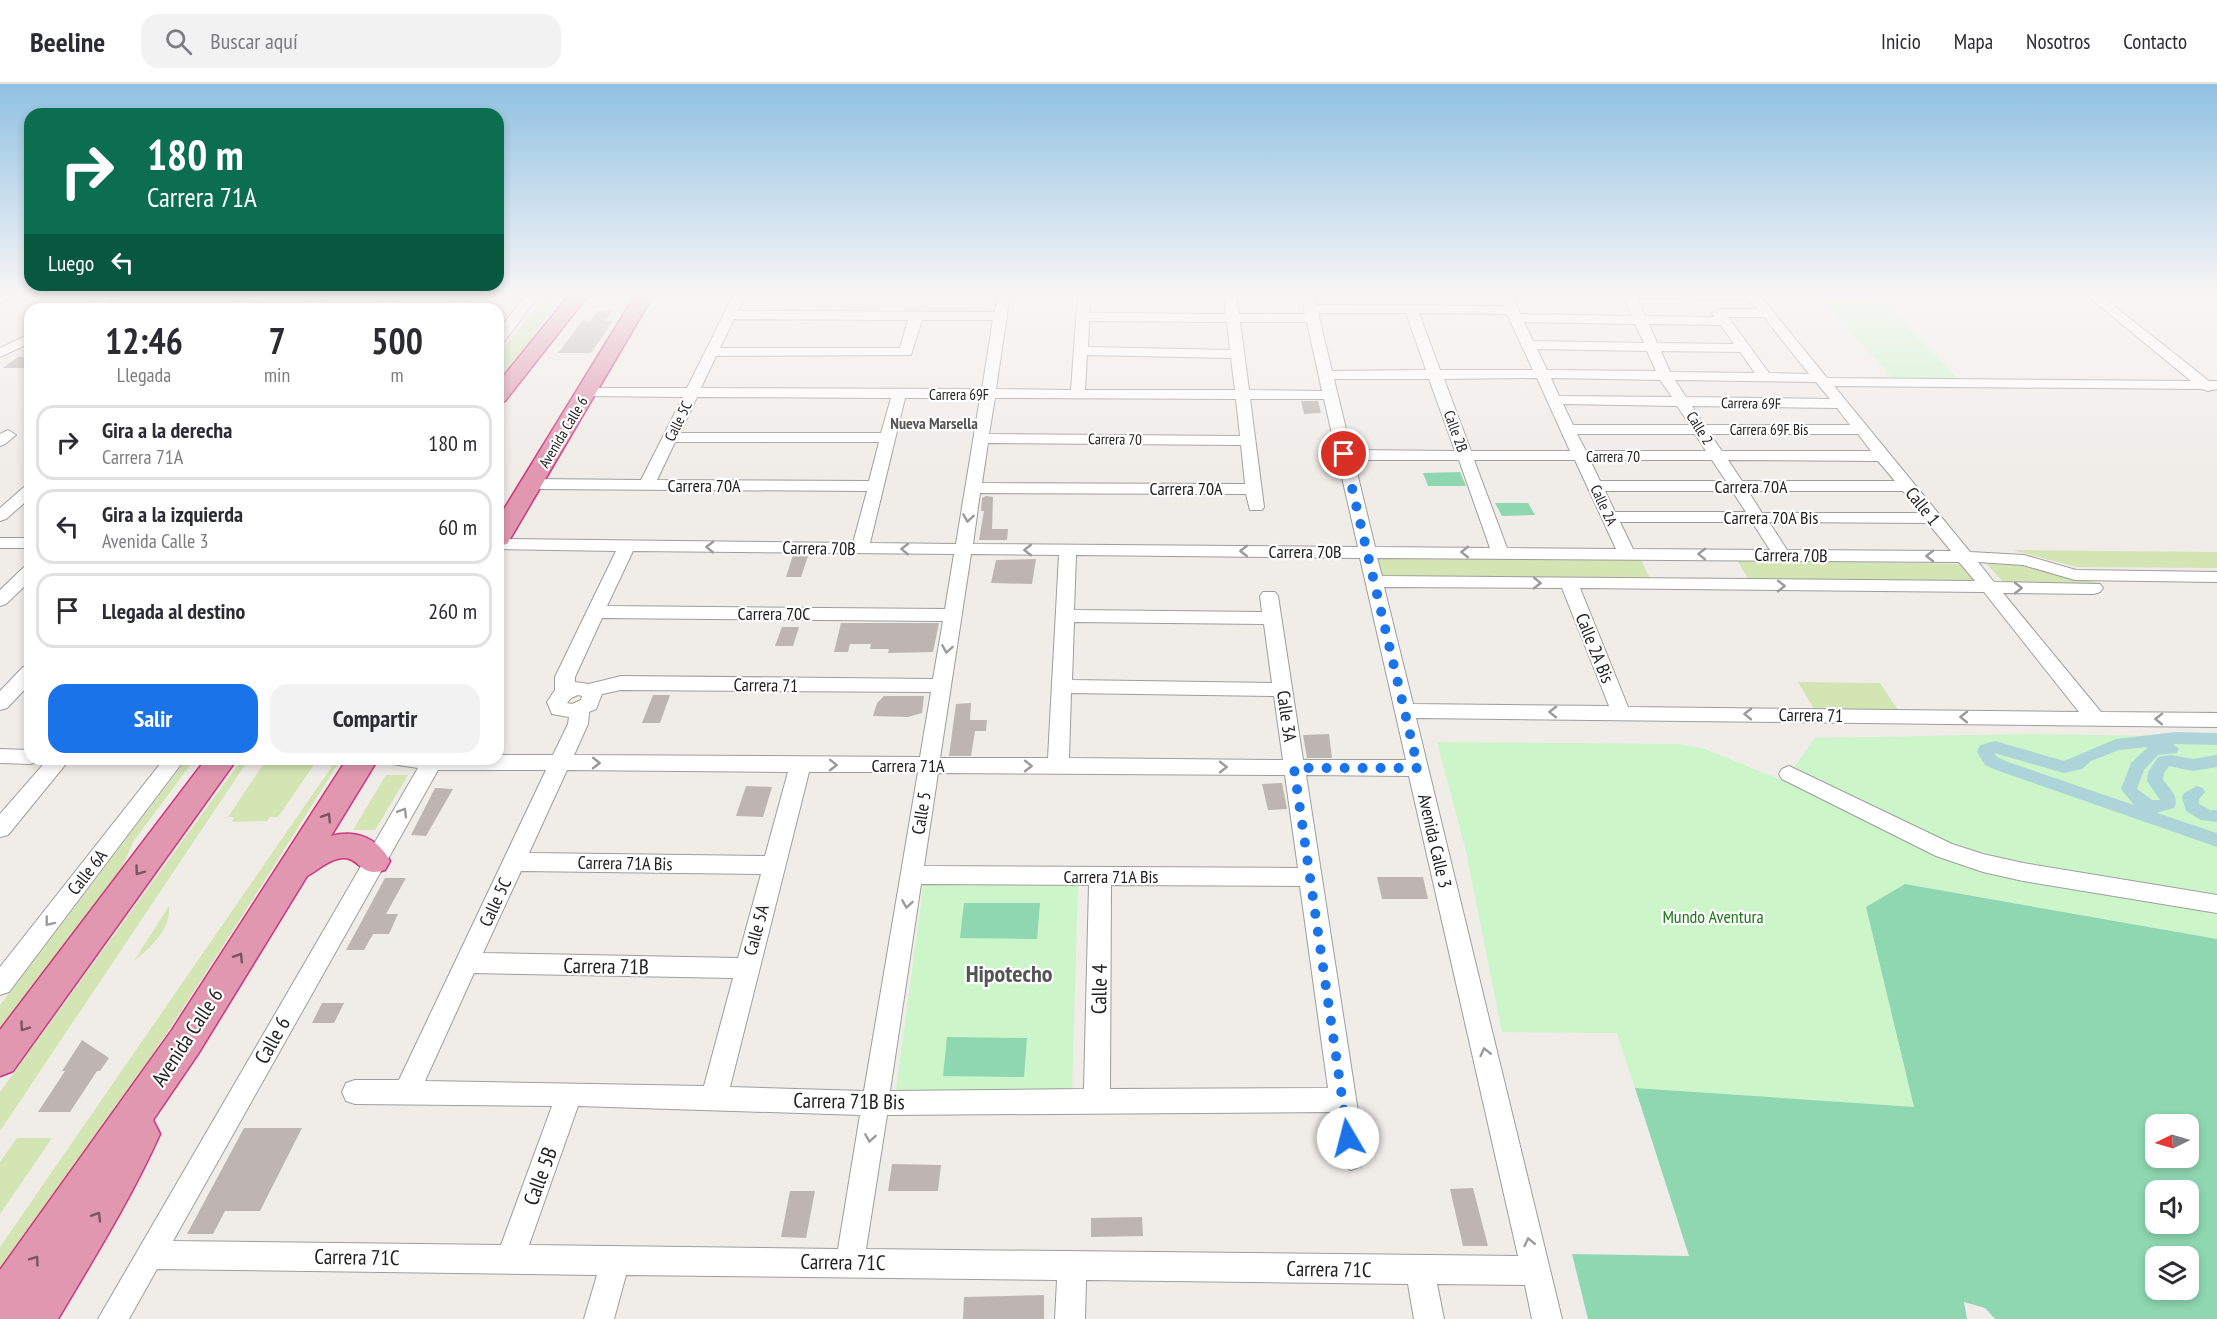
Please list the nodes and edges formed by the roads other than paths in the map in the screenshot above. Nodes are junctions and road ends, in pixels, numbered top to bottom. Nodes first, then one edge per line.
1 (1081, 351) edge
2 (534, 352) edge
3 (611, 352) edge
4 (712, 352) joint
5 (906, 352) edge
6 (995, 352) edge
7 (1114, 352) edge
8 (1321, 352) edge
9 (1427, 352) edge
10 (1531, 352) edge
11 (1654, 352) edge
12 (1747, 352) edge
13 (1798, 352) edge
14 (2167, 352) edge
15 (1238, 354) joint
16 (1542, 374) junction
17 (1326, 375) junction
18 (1435, 375) junction
19 (1665, 376) junction
20 (1765, 377) junction
21 (1821, 380) junction
22 (2211, 385) edge
23 (504, 389) edge
24 (587, 392) junction
25 (692, 392) junction
26 (899, 393) junction
27 (988, 394) junction
28 (1078, 394) junction
29 (2217, 394) edge
30 (1243, 395) junction
31 (1330, 395) junction
32 (1554, 400) junction
33 (1683, 402) junction
34 (1840, 404) junction
35 (1568, 429) junction
36 (1701, 429) junction
37 (1861, 430) junction
38 (670, 437) junction
39 (888, 438) junction
40 (981, 438) junction
41 (1248, 441) junction
42 (1344, 454) junction
43 (1465, 455) junction
44 (1581, 455) junction
45 (1718, 456) junction
46 (1882, 456) junction
47 (532, 484) junction
48 (647, 484) junction
49 (876, 486) junction
50 (1595, 486) junction
51 (1737, 486) junction
52 (1907, 486) junction
53 (973, 488) junction
54 (1254, 489) junction
55 (24, 495) edge
56 (1256, 507) dead end
57 (0, 516) edge
58 (1610, 517) junction
59 (1758, 517) junction
60 (1932, 518) junction
61 (504, 529) edge
62 (0, 543) edge
63 (24, 543) edge
64 (504, 544) edge
65 (627, 546) junction
66 (860, 549) junction
67 (963, 550) junction
68 (1068, 550) junction
69 (1366, 551) junction
70 (1500, 552) junction
71 (1627, 554) junction
72 (1782, 555) junction
73 (1963, 557) junction
74 (24, 577) edge
75 (2217, 577) edge
76 (1373, 581) junction
77 (1569, 584) junction
78 (1988, 587) junction
79 (2217, 589) edge
80 (0, 600) edge
81 (596, 612) junction
82 (953, 615) junction
83 (1065, 616) junction
84 (24, 679) edge
85 (0, 682) edge
86 (24, 682) edge
87 (942, 686) junction
88 (1062, 686) junction
89 (1283, 690) junction
90 (585, 700) junction
91 (0, 703) edge
92 (1404, 711) junction
93 (1621, 713) junction
94 (2095, 718) junction
95 (2217, 720) edge
96 (0, 756) edge
97 (24, 757) edge
98 (504, 763) edge
99 (560, 763) junction
100 (55, 765) edge
101 (170, 765) edge
102 (198, 765) edge
103 (218, 765) edge
104 (359, 765) edge
105 (430, 765) edge
106 (800, 765) junction
107 (929, 765) junction
108 (1058, 766) junction
109 (1294, 768) junction
110 (1418, 768) junction
111 (1789, 774) dead end
112 (174, 824) junction
113 (0, 829) edge
114 (374, 861) junction
115 (514, 861) junction
116 (773, 865) junction
117 (296, 867) junction
118 (911, 875) junction
119 (1100, 876) junction
120 (1310, 877) junction
121 (2217, 904) edge
122 (9, 963) edge
123 (467, 963) junction
124 (746, 968) junction
125 (0, 986) edge
126 (185, 1042) junction
127 (0, 1059) edge
128 (355, 1092) dead end
129 (407, 1092) junction
130 (569, 1094) junction
131 (714, 1097) junction
132 (1342, 1100) junction
133 (1097, 1101) junction
134 (875, 1102) junction
135 (1350, 1157) dead end
136 (150, 1255) junction
137 (510, 1258) junction
138 (616, 1259) junction
139 (850, 1262) junction
140 (1072, 1265) junction
141 (1420, 1270) junction
142 (1536, 1271) junction
143 (0, 1307) edge
144 (33, 1319) edge
145 (113, 1319) edge
146 (598, 1319) edge
147 (1070, 1319) edge
148 (1429, 1319) edge
149 (1547, 1319) edge

1 - 28 street
2 - 23 highway
3 - 24 highway, Avenida Calle 6
4 - 5 street
4 - 25 street, Calle 5C
6 - 27 street, Calle 5
7 - 15 street
8 - 17 street, Avenida Calle 3
9 - 18 street, Calle 2B
10 - 16 street, Calle 2A
11 - 19 street, Calle 2
12 - 20 street
13 - 21 street, Calle 1
14 - 22 street
15 - 30 street
16 - 18 street
16 - 19 street
16 - 32 street, Calle 2A
17 - 18 street
17 - 31 street, Avenida Calle 3
18 - 43 street, Calle 2B
19 - 20 street
19 - 33 street, Calle 2
20 - 21 street
21 - 22 street
21 - 34 street, Calle 1
22 - 29 street
24 - 25 street, Carrera 69F
24 - 47 highway, Avenida Calle 6
25 - 26 street, Carrera 69F
25 - 38 street, Calle 5C
26 - 27 street, Carrera 69F
26 - 39 street
27 - 28 street, Carrera 69F
27 - 40 street, Calle 5
28 - 30 street, Carrera 69F
30 - 31 street, Carrera 69F
30 - 41 street
31 - 42 street, Avenida Calle 3
32 - 33 street, Carrera 69F
32 - 35 street, Calle 2A
33 - 34 street, Carrera 69F
33 - 36 street, Calle 2
34 - 37 street, Calle 1
35 - 36 street, Carrera 69F Bis
35 - 44 street, Calle 2A
36 - 37 street, Carrera 69F Bis
36 - 45 street, Calle 2
37 - 46 street, Calle 1
38 - 39 street
38 - 48 street, Calle 5C
39 - 49 street
40 - 41 street, Carrera 70
40 - 53 street, Calle 5
41 - 54 street
42 - 43 street, Carrera 70
42 - 69 street, Avenida Calle 3
43 - 44 street, Carrera 70
43 - 70 street, Calle 2B
44 - 45 street, Carrera 70
44 - 50 street, Calle 2A
45 - 46 street, Carrera 70
45 - 51 street, Calle 2
46 - 52 street, Calle 1
47 - 48 street, Carrera 70A
47 - 61 highway, Avenida Calle 6
48 - 49 street, Carrera 70A
49 - 66 street
50 - 51 street, Carrera 70A
50 - 58 street, Calle 2A
51 - 52 street, Carrera 70A
51 - 59 street, Calle 2
52 - 60 street, Calle 1
53 - 54 street, Carrera 70A
53 -> 67 street, Calle 5
54 - 56 street
55 - 57 street
58 - 59 street, Carrera 70A Bis
58 - 71 street, Calle 2A
59 - 60 street, Carrera 70A Bis
59 - 72 street, Calle 2
60 - 73 street, Calle 1
62 - 63 street
64 - 65 street, Carrera 70B
66 -> 65 street, Carrera 70B
65 - 81 street
67 -> 66 street, Carrera 70B
68 -> 67 street, Carrera 70B
67 - 82 street, Calle 5
69 -> 68 street, Carrera 70B
68 - 83 street
70 -> 69 street, Carrera 70B
69 - 76 street, Avenida Calle 3
70 - 71 street, Carrera 70B
72 -> 71 street, Carrera 70B
73 -> 72 street, Carrera 70B
73 - 75 street, Carrera 70B
73 - 78 street, Calle 1
74 - 80 street
76 -> 77 street, Carrera 70B
76 - 92 street, Avenida Calle 3
77 -> 78 street, Carrera 70B
77 - 93 street, Calle 2A Bis
78 -> 79 street, Carrera 70B
78 - 94 street, Calle 1
81 - 82 street, Carrera 70C
81 - 90 street
82 -> 87 street, Calle 5
83 - 88 street
83 - 89 street, Calle 3A
84 - 85 street
86 - 91 street
87 - 90 street, Carrera 71
87 - 107 street, Calle 5
88 - 89 street
88 - 108 street
89 - 109 street, Calle 3A
90 - 99 street, Calle 5C
93 -> 92 street, Carrera 71
92 - 110 street, Avenida Calle 3
94 -> 93 street, Carrera 71
95 -> 94 street, Carrera 71
96 - 97 street
98 - 99 street, Carrera 71A
99 -> 106 street, Carrera 71A
99 - 115 street, Calle 5C
100 - 113 street
101 -> 122 street, Calle 6A
102 - 112 highway
103 - 112 highway
117 -> 104 highway, Avenida Calle 6
114 -> 105 street, Calle 6
106 -> 107 street, Carrera 71A
106 - 116 street, Calle 5A
107 -> 108 street, Carrera 71A
107 - 118 street, Calle 5
108 -> 109 street, Carrera 71A
109 - 110 street, Carrera 71A
109 - 120 street, Calle 3A
142 -> 110 street, Avenida Calle 3
111 - 121 street
112 -> 127 highway
114 - 117 highway
114 - 136 street, Calle 6
115 - 116 street, Carrera 71A Bis
115 - 123 street, Calle 5C
116 - 124 street, Calle 5A
126 -> 117 highway, Avenida Calle 6
118 - 119 street, Carrera 71A Bis
118 -> 134 street, Calle 5
119 - 120 street, Carrera 71A Bis
119 - 133 street, Calle 4
120 - 132 street, Calle 3A
122 - 125 street, Calle 6A
123 - 124 street, Carrera 71B
123 - 129 street, Calle 5C
124 - 131 street, Calle 5A
143 -> 126 highway, Avenida Calle 6
144 -> 126 highway
128 - 129 street, Carrera 71B Bis
129 - 130 street, Carrera 71B Bis
130 - 131 street, Carrera 71B Bis
130 - 137 street, Calle 5B
131 - 134 street, Carrera 71B Bis
132 - 133 street, Carrera 71B Bis
132 - 135 street, Calle 3A
133 - 134 street, Carrera 71B Bis
134 -> 139 street, Calle 5
136 - 137 street, Carrera 71C
136 - 145 street, Calle 6
137 - 138 street, Carrera 71C
138 - 139 street, Carrera 71C
138 - 146 street
139 - 140 street, Carrera 71C
140 - 141 street, Carrera 71C
140 - 147 street
141 - 142 street, Carrera 71C
141 - 148 street
142 - 149 street, Avenida Calle 3

